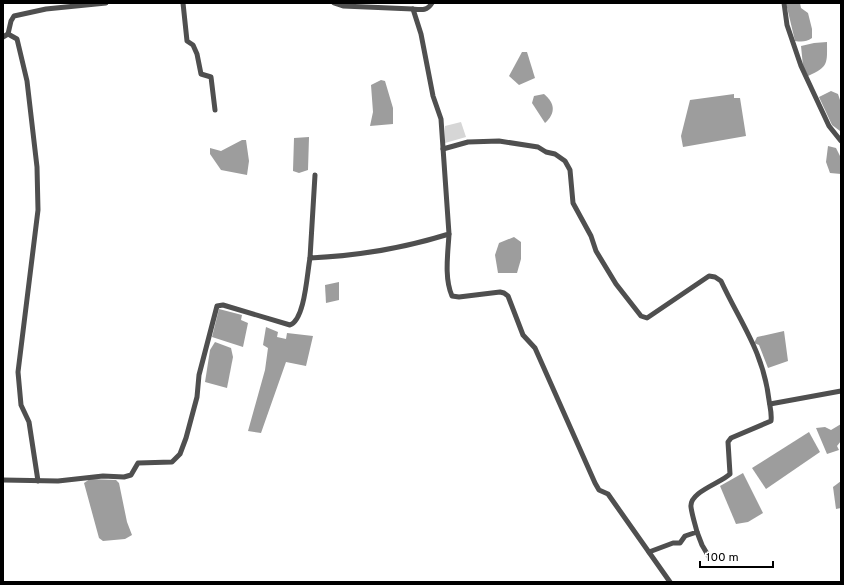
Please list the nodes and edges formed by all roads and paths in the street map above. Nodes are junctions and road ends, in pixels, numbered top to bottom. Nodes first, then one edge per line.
1 (106, 3) edge
2 (183, 3) edge
3 (334, 3) edge
4 (432, 3) edge
5 (784, 3) edge
6 (90, 4) edge
7 (413, 9) junction
8 (8, 34) junction
9 (3, 37) edge
10 (215, 110) dead end
11 (841, 141) edge
12 (443, 149) junction
13 (315, 175) dead end
14 (449, 234) junction
15 (310, 258) junction
16 (841, 390) edge
17 (770, 404) junction
18 (3, 480) edge
19 (38, 481) junction
20 (697, 532) junction
21 (649, 552) junction
22 (709, 557) dead end
23 (670, 582) edge

1 - 6 street
2 - 10 street
3 - 7 street
4 - 7 street
5 - 11 street
6 - 8 street
7 - 12 street
8 - 9 street
8 - 19 street
12 - 14 street
12 - 17 street
13 - 15 street
14 - 15 street
14 - 21 street
15 - 19 street
16 - 17 street
17 - 20 street
18 - 19 street
20 - 21 street
20 - 22 street
21 - 23 street

